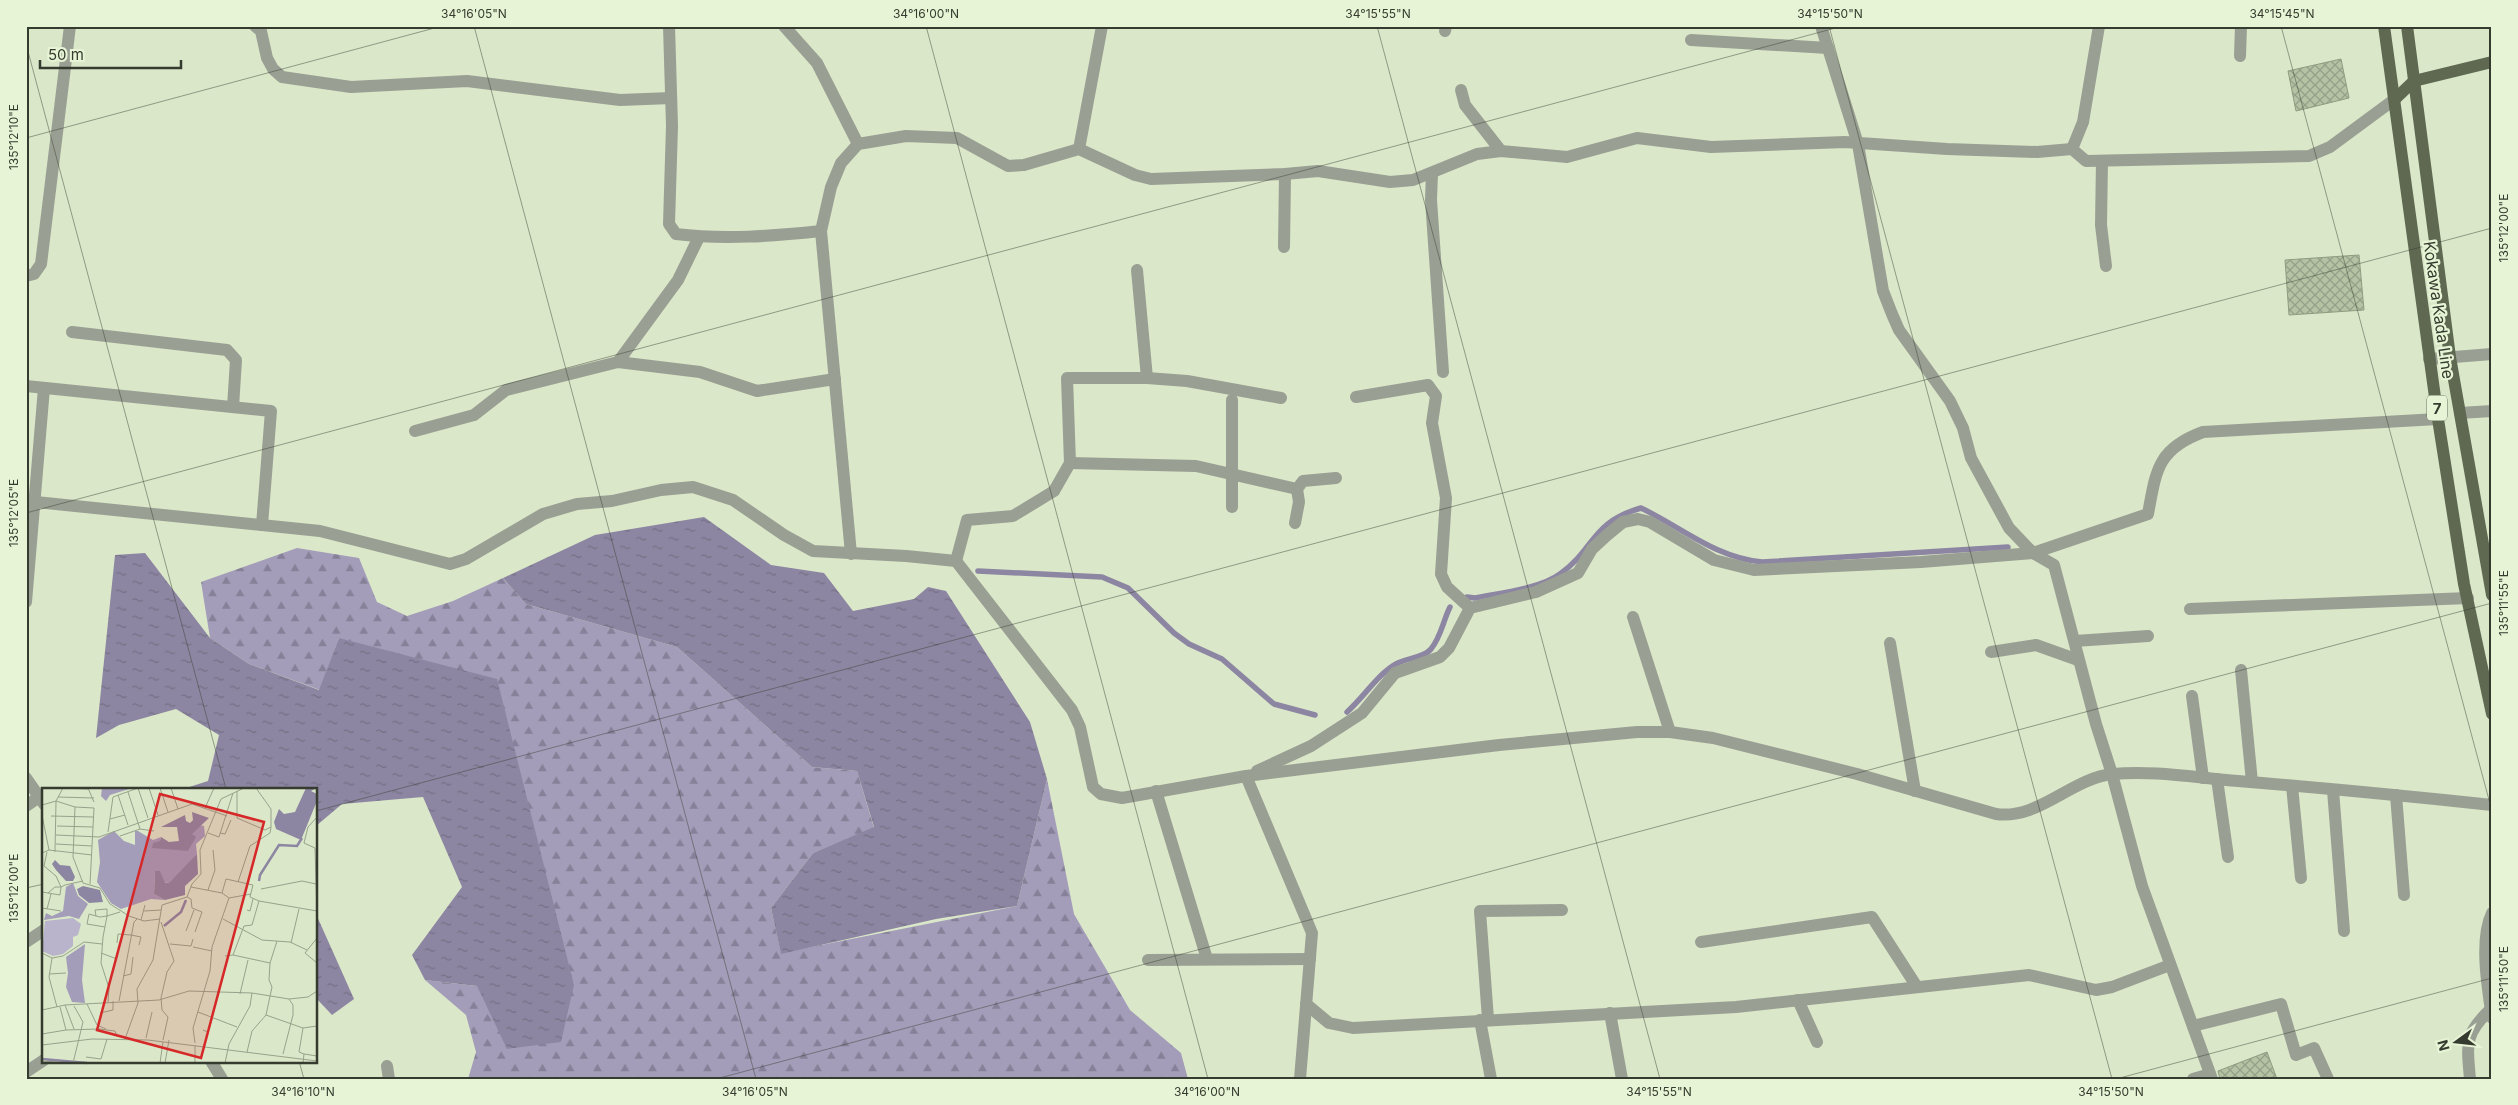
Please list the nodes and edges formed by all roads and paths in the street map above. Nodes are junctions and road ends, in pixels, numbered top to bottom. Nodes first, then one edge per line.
1 (70, 26) edge
2 (255, 26) edge
3 (669, 26) edge
4 (784, 26) edge
5 (1102, 26) edge
6 (1821, 26) edge
7 (2099, 26) edge
8 (2241, 26) edge
9 (2384, 26) edge
10 (2407, 26) edge
11 (1691, 40) dead end
12 (1828, 48) junction
13 (2240, 56) dead end
14 (2492, 62) edge
15 (2414, 81) junction
16 (1461, 90) dead end
17 (671, 98) junction
18 (2395, 99) junction
19 (858, 144) junction
20 (1858, 144) junction
21 (1079, 149) junction
22 (2072, 149) junction
23 (1501, 151) junction
24 (2102, 161) junction
25 (1432, 173) junction
26 (1285, 174) junction
27 (821, 231) junction
28 (699, 237) junction
29 (1284, 246) dead end
30 (2106, 266) dead end
31 (1137, 270) dead end
32 (26, 276) edge
33 (72, 332) dead end
34 (2492, 354) edge
35 (2450, 357) junction
36 (2429, 360) junction
37 (618, 362) junction
38 (1443, 372) dead end
39 (1147, 378) junction
40 (835, 379) junction
41 (26, 386) edge
42 (44, 388) junction
43 (1356, 397) dead end
44 (1281, 398) dead end
45 (1232, 400) dead end
46 (233, 407) junction
47 (2492, 411) edge
48 (2460, 413) junction
49 (2438, 419) junction
50 (415, 431) dead end
51 (1070, 463) junction
52 (1232, 473) junction
53 (1336, 478) dead end
54 (1297, 489) junction
55 (31, 501) edge
56 (1232, 507) dead end
57 (1295, 523) dead end
58 (262, 525) junction
59 (2033, 553) junction
60 (851, 554) junction
61 (956, 561) junction
62 (2492, 595) edge
63 (2468, 598) junction
64 (26, 602) edge
65 (1470, 608) junction
66 (2190, 609) dead end
67 (1633, 617) dead end
68 (2148, 636) dead end
69 (2074, 641) junction
70 (1890, 643) dead end
71 (1991, 652) dead end
72 (2078, 660) junction
73 (2241, 670) dead end
74 (2192, 696) dead end
75 (2492, 714) edge
76 (1670, 732) junction
77 (2112, 774) junction
78 (1246, 776) junction
79 (26, 778) edge
80 (2203, 778) junction
81 (2217, 779) junction
82 (2252, 782) junction
83 (2292, 786) junction
84 (2333, 790) junction
85 (1156, 791) junction
86 (1915, 791) junction
87 (2396, 796) junction
88 (42, 801) edge
89 (2492, 804) edge
90 (26, 806) edge
91 (2228, 857) dead end
92 (2300, 878) dead end
93 (2404, 895) dead end
94 (1562, 910) dead end
95 (2492, 913) edge
96 (2344, 930) dead end
97 (42, 931) edge
98 (26, 942) edge
99 (1701, 942) dead end
100 (1207, 959) junction
101 (1310, 959) junction
102 (1148, 960) dead end
103 (2170, 965) junction
104 (1917, 987) junction
105 (1798, 1000) junction
106 (1306, 1004) junction
107 (1610, 1013) junction
108 (2491, 1013) edge
109 (1484, 1020) junction
110 (2193, 1026) junction
111 (1818, 1042) dead end
112 (42, 1061) edge
113 (211, 1062) edge
114 (26, 1072) edge
115 (2211, 1076) edge
116 (217, 1077) edge
117 (1300, 1079) edge
118 (1491, 1079) edge
119 (1622, 1079) edge
120 (2193, 1079) edge
121 (2328, 1079) edge
122 (2470, 1079) edge

1 - 32 street
2 - 17 street
3 - 17 street
4 - 19 street
5 - 21 street
6 - 12 street
7 - 22 street
8 - 13 street
9 - 18 main road, Kokawa Kada Line / 7
10 - 15 main road, Kokawa Kada Line / 7
11 - 12 street
12 - 20 street
14 - 15 main road
15 - 18 main road
15 - 35 main road, Kokawa Kada Line / 7
16 - 23 street
17 - 28 street
18 - 24 street
18 - 36 main road, Kokawa Kada Line / 7
19 - 21 street
19 - 27 street
20 - 22 street
20 - 23 street
20 - 59 street
21 - 26 street
22 - 24 street
23 - 25 street
24 - 30 street
25 - 26 street
25 - 38 street
26 - 29 street
27 - 28 street
27 - 40 street
28 - 37 street
31 - 39 street
33 - 46 street
34 - 35 street
35 - 36 street
35 - 48 main road, Kokawa Kada Line / 7
36 - 49 main road, Kokawa Kada Line / 7
37 - 40 street
37 - 50 street
39 - 44 street
39 - 51 street
40 - 60 street
41 - 42 street
42 - 46 street
42 - 55 street
43 - 65 street
45 - 52 street
46 - 58 street
47 - 48 street
48 - 62 main road, Kokawa Kada Line / 7
49 - 59 street
49 - 63 main road, Kokawa Kada Line / 7
51 - 52 street
51 - 61 street
52 - 54 street
52 - 56 street
53 - 54 street
54 - 57 street
55 - 58 street
55 - 64 street
58 - 60 street
59 - 65 street
59 - 69 street
60 - 61 street
61 - 85 street
63 - 66 street
63 - 75 main road, Kokawa Kada Line / 7
65 - 78 street
67 - 76 street
68 - 69 street
69 - 72 street
70 - 86 street
71 - 72 street
72 - 77 street
73 - 82 street
74 - 80 street
76 - 78 street
76 - 86 street
77 - 80 street
77 - 86 street
77 - 103 street
78 - 85 street
78 - 101 street
79 - 88 street
80 - 81 street
81 - 82 street
81 - 91 street
82 - 83 street
83 - 84 street
83 - 92 street
84 - 87 street
84 - 96 street
85 - 100 street
87 - 89 street
87 - 93 street
88 - 90 street
94 - 109 street
95 - 108 street
97 - 98 street
99 - 104 street
100 - 101 street
100 - 102 street
101 - 106 street
103 - 104 street
103 - 110 street
104 - 105 street
105 - 107 street
105 - 111 street
106 - 109 street
106 - 117 street
107 - 109 street
107 - 119 street
108 - 122 street
109 - 118 street
110 - 115 street
110 - 121 street
112 - 114 street
113 - 116 street
115 - 120 street

